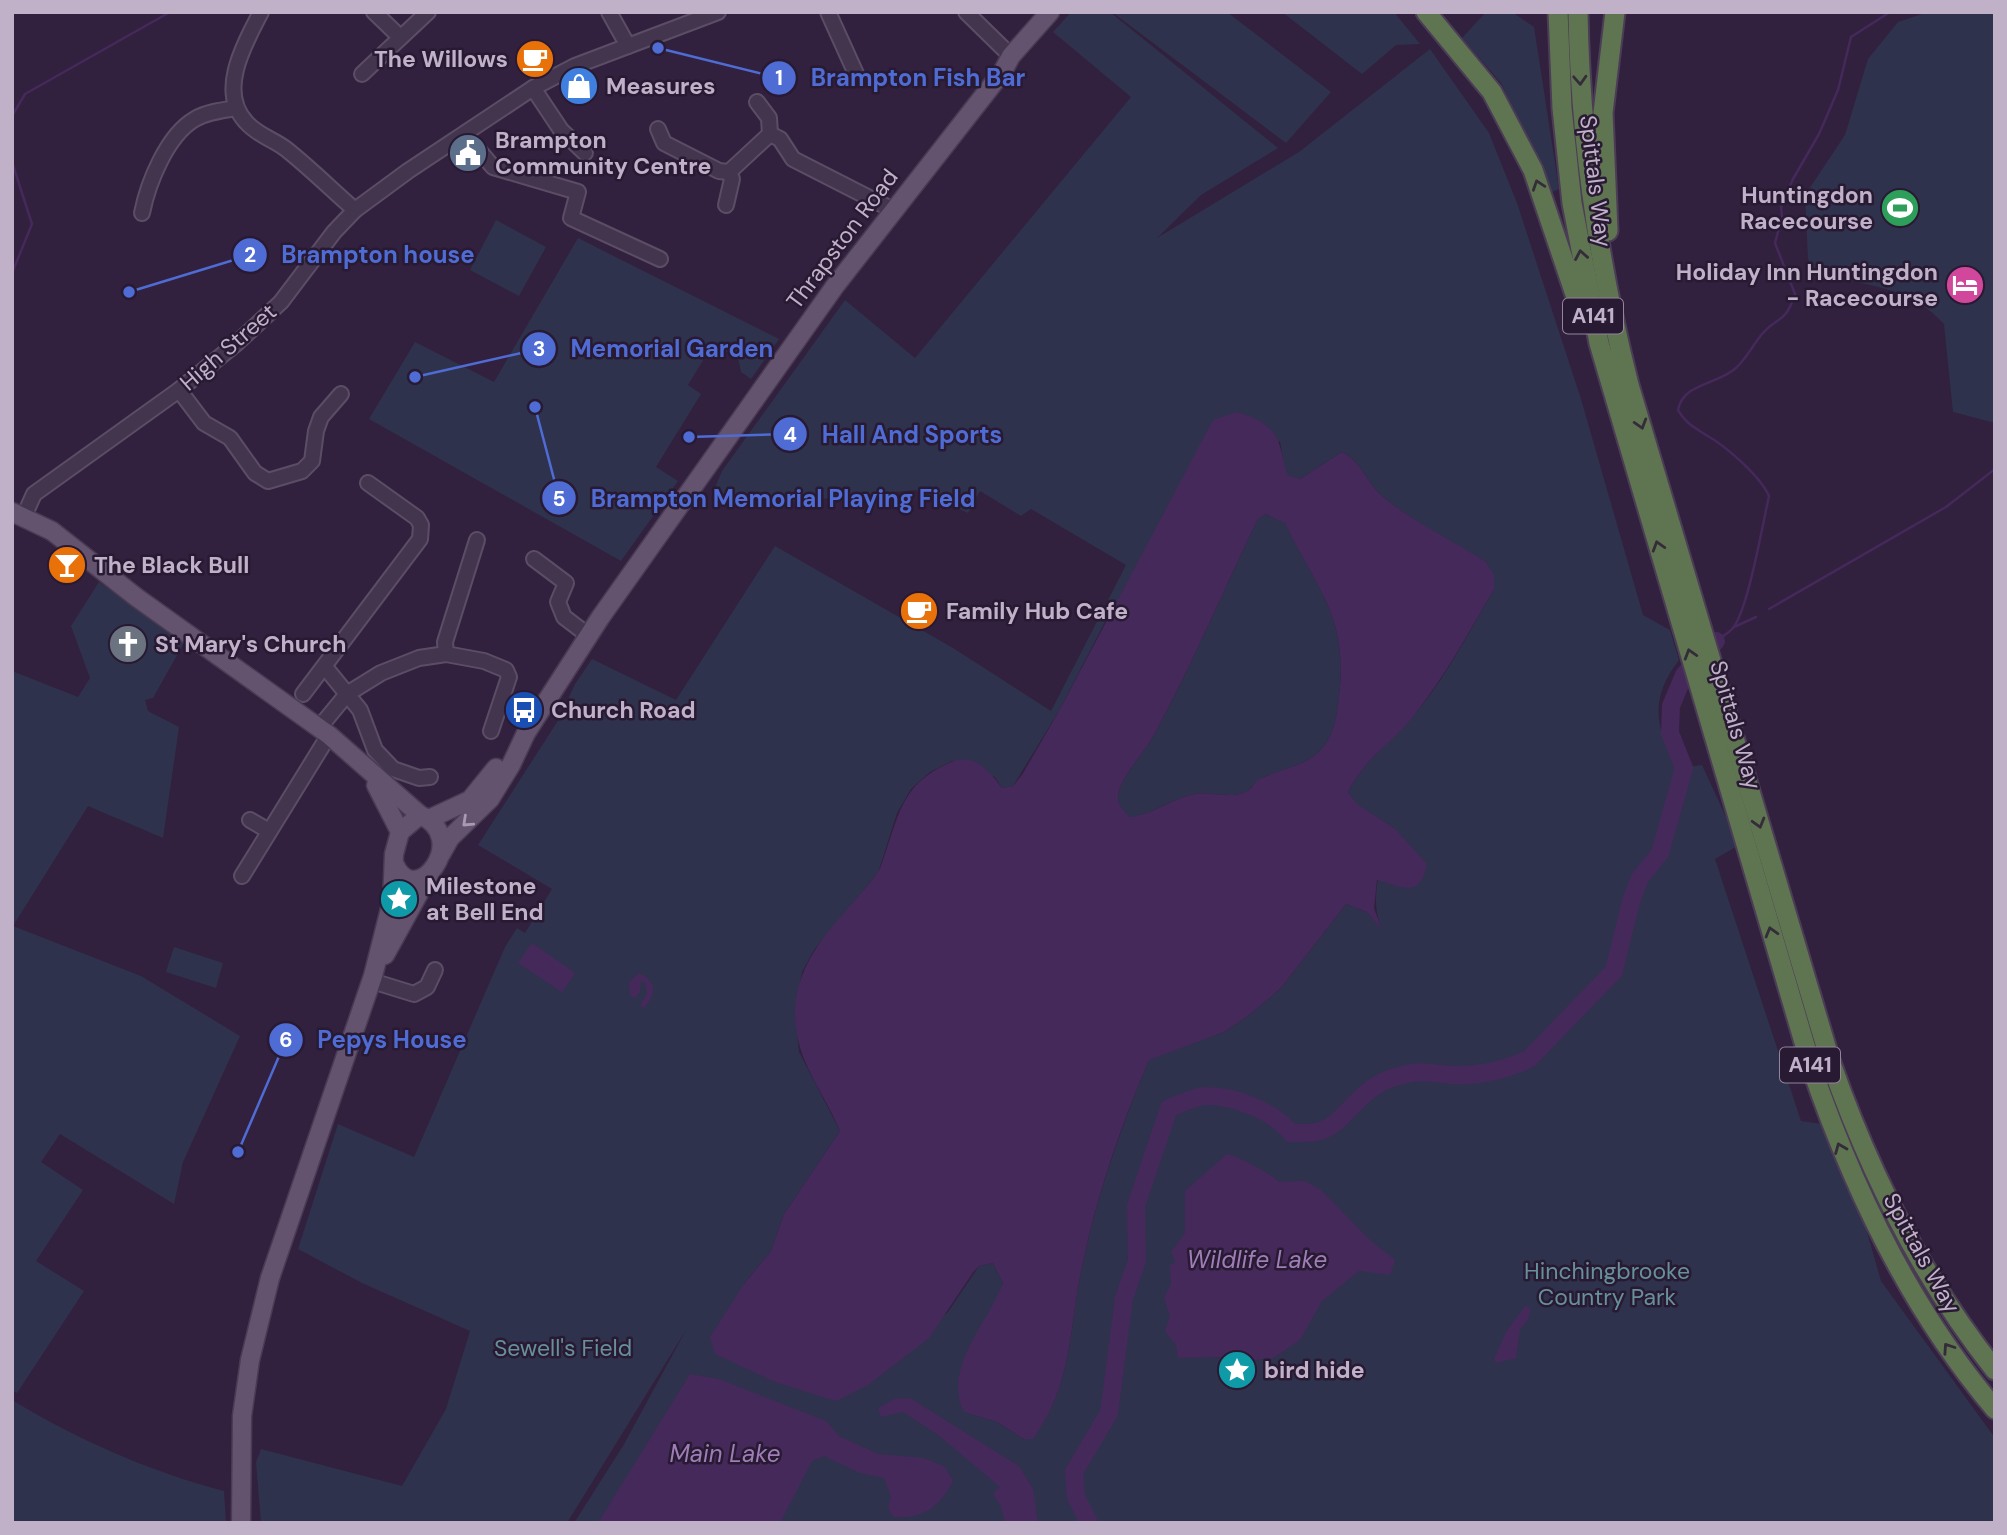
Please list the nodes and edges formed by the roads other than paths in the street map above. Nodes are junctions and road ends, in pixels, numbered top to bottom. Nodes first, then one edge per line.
1 (261, 12) edge
2 (374, 12) edge
3 (428, 12) edge
4 (609, 12) edge
5 (718, 12) edge
6 (828, 12) edge
7 (966, 12) edge
8 (1051, 12) edge
9 (1426, 12) edge
10 (1558, 12) edge
11 (1578, 12) edge
12 (1615, 12) edge
13 (688, 18) edge
14 (400, 37) junction
15 (628, 46) junction
16 (1011, 56) junction
17 (362, 74) dead end
18 (857, 76) dead end
19 (533, 88) junction
20 (757, 102) dead end
21 (237, 108) junction
22 (659, 129) dead end
23 (465, 134) junction
24 (769, 134) junction
25 (585, 153) dead end
26 (729, 172) junction
27 (726, 205) dead end
28 (355, 210) junction
29 (893, 210) junction
30 (142, 212) dead end
31 (660, 259) dead end
32 (1629, 385) junction
33 (179, 390) junction
34 (341, 394) dead end
35 (1625, 435) junction
36 (368, 483) dead end
37 (18, 514) edge
38 (477, 540) dead end
39 (534, 559) dead end
40 (1686, 607) junction
41 (589, 636) junction
42 (446, 654) junction
43 (325, 667) junction
44 (1711, 692) junction
45 (303, 694) dead end
46 (347, 694) junction
47 (324, 731) junction
48 (491, 731) dead end
49 (517, 747) junction
50 (367, 769) junction
51 (430, 777) dead end
52 (424, 817) junction
53 (250, 820) dead end
54 (269, 831) junction
55 (400, 832) junction
56 (441, 854) junction
57 (395, 865) junction
58 (242, 876) dead end
59 (429, 876) junction
60 (435, 970) dead end
61 (372, 979) junction
62 (1995, 1370) edge
63 (1995, 1409) edge
64 (241, 1523) edge

1 - 21 street
2 - 14 street
3 - 14 street
4 - 15 street
5 - 13 street, High Street
6 - 18 street
7 - 16 street
8 - 16 main road, Thrapston Road
35 -> 9 highway
35 -> 10 highway, Spittals Way / A141
11 -> 32 highway, Spittals Way / A141
12 - 32 highway
13 - 15 street, High Street
14 - 17 street
15 - 19 street, High Street
16 - 29 main road, Thrapston Road
19 - 23 street, High Street
19 - 25 street
20 - 24 street
21 - 28 street
21 - 30 street
22 - 26 street
23 - 28 street, High Street
23 - 31 street
24 - 26 street
24 - 29 street
26 - 27 street
28 - 33 street, High Street
29 - 41 main road, Thrapston Road
32 -> 40 highway, Spittals Way / A141
33 - 34 street
33 - 37 street, High Street
40 -> 35 highway, Spittals Way / A141
36 - 43 street
37 - 47 main road
38 - 42 street
39 - 41 street
40 - 44 highway, Spittals Way / A141
41 - 49 main road, Thrapston Road
42 - 46 street
42 - 48 street
43 - 45 street
43 - 46 street
44 -> 62 highway, Spittals Way / A141
63 -> 44 highway, Spittals Way / A141
46 - 47 street
46 - 51 street
47 - 50 main road
47 - 54 street
49 - 52 main road, Thrapston Road
49 -> 56 main road, Thrapston Road
50 - 52 main road
50 - 55 main road
52 - 55 main road, Thrapston Road
52 - 56 main road
53 - 54 street
54 - 58 street
55 - 57 main road
56 - 59 main road, Thrapston Road
57 - 59 main road
57 - 61 main road
59 - 61 main road, Thrapston Road
60 - 61 street
61 - 64 main road

